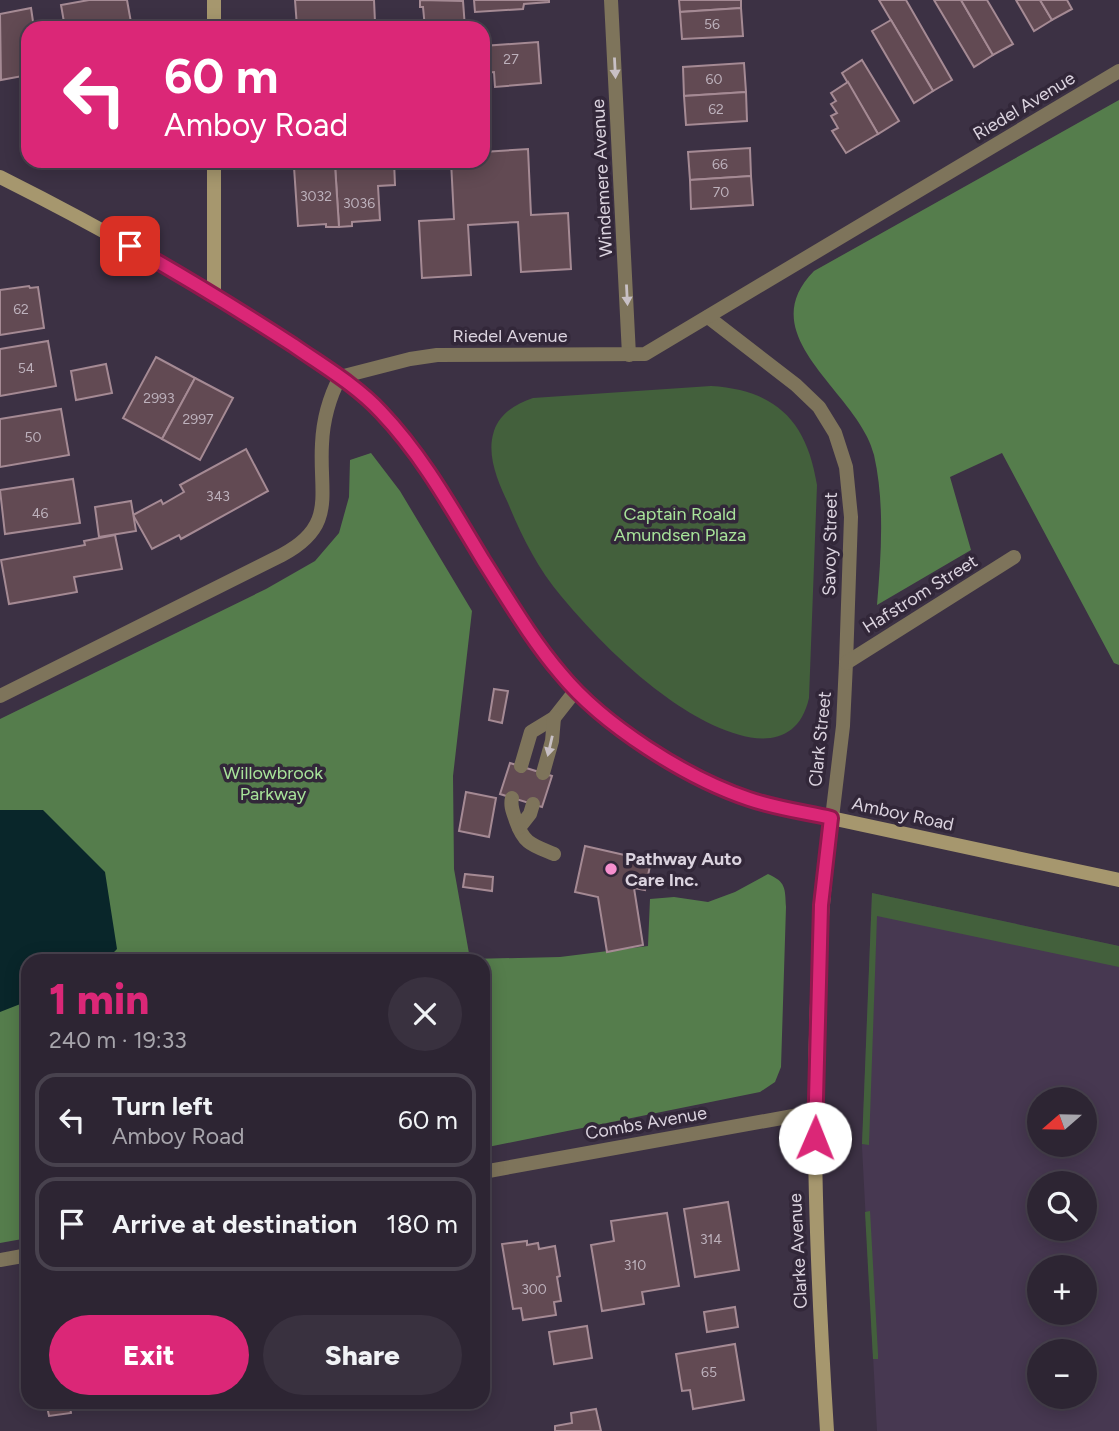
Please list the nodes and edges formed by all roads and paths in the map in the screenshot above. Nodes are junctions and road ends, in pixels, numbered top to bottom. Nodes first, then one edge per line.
1 (214, 0) edge
2 (611, 0) edge
3 (214, 21) edge
4 (1119, 71) edge
5 (214, 168) edge
6 (0, 177) edge
7 (214, 294) junction
8 (708, 317) junction
9 (629, 355) junction
10 (340, 377) junction
11 (1014, 557) dead end
12 (846, 663) junction
13 (576, 690) junction
14 (0, 696) edge
15 (554, 718) junction
16 (521, 766) dead end
17 (543, 773) dead end
18 (512, 798) dead end
19 (533, 804) dead end
20 (831, 818) junction
21 (519, 828) junction
22 (554, 854) dead end
23 (1119, 880) edge
24 (815, 1112) junction
25 (490, 1171) edge
26 (21, 1256) edge
27 (0, 1260) edge
28 (827, 1431) edge

1 - 3 main road
2 -> 9 street, Windemere Avenue
4 - 8 street, Riedel Avenue
5 - 7 main road
6 - 7 main road, Amboy Road
7 - 10 main road, Amboy Road
8 - 9 street, Riedel Avenue
8 - 12 street, Savoy Street
9 - 10 street, Riedel Avenue
10 - 13 main road, Amboy Road
10 - 14 street
11 - 12 street, Hafstrom Street
12 - 20 street, Clark Street
13 - 15 street
13 - 20 main road, Amboy Road
15 - 16 street
15 -> 17 street
18 - 21 street
19 - 21 street
20 - 23 main road, Amboy Road
20 - 24 main road, Clarke Avenue
21 - 22 street
24 - 25 street, Combs Avenue
24 - 28 main road, Clarke Avenue
26 - 27 street

